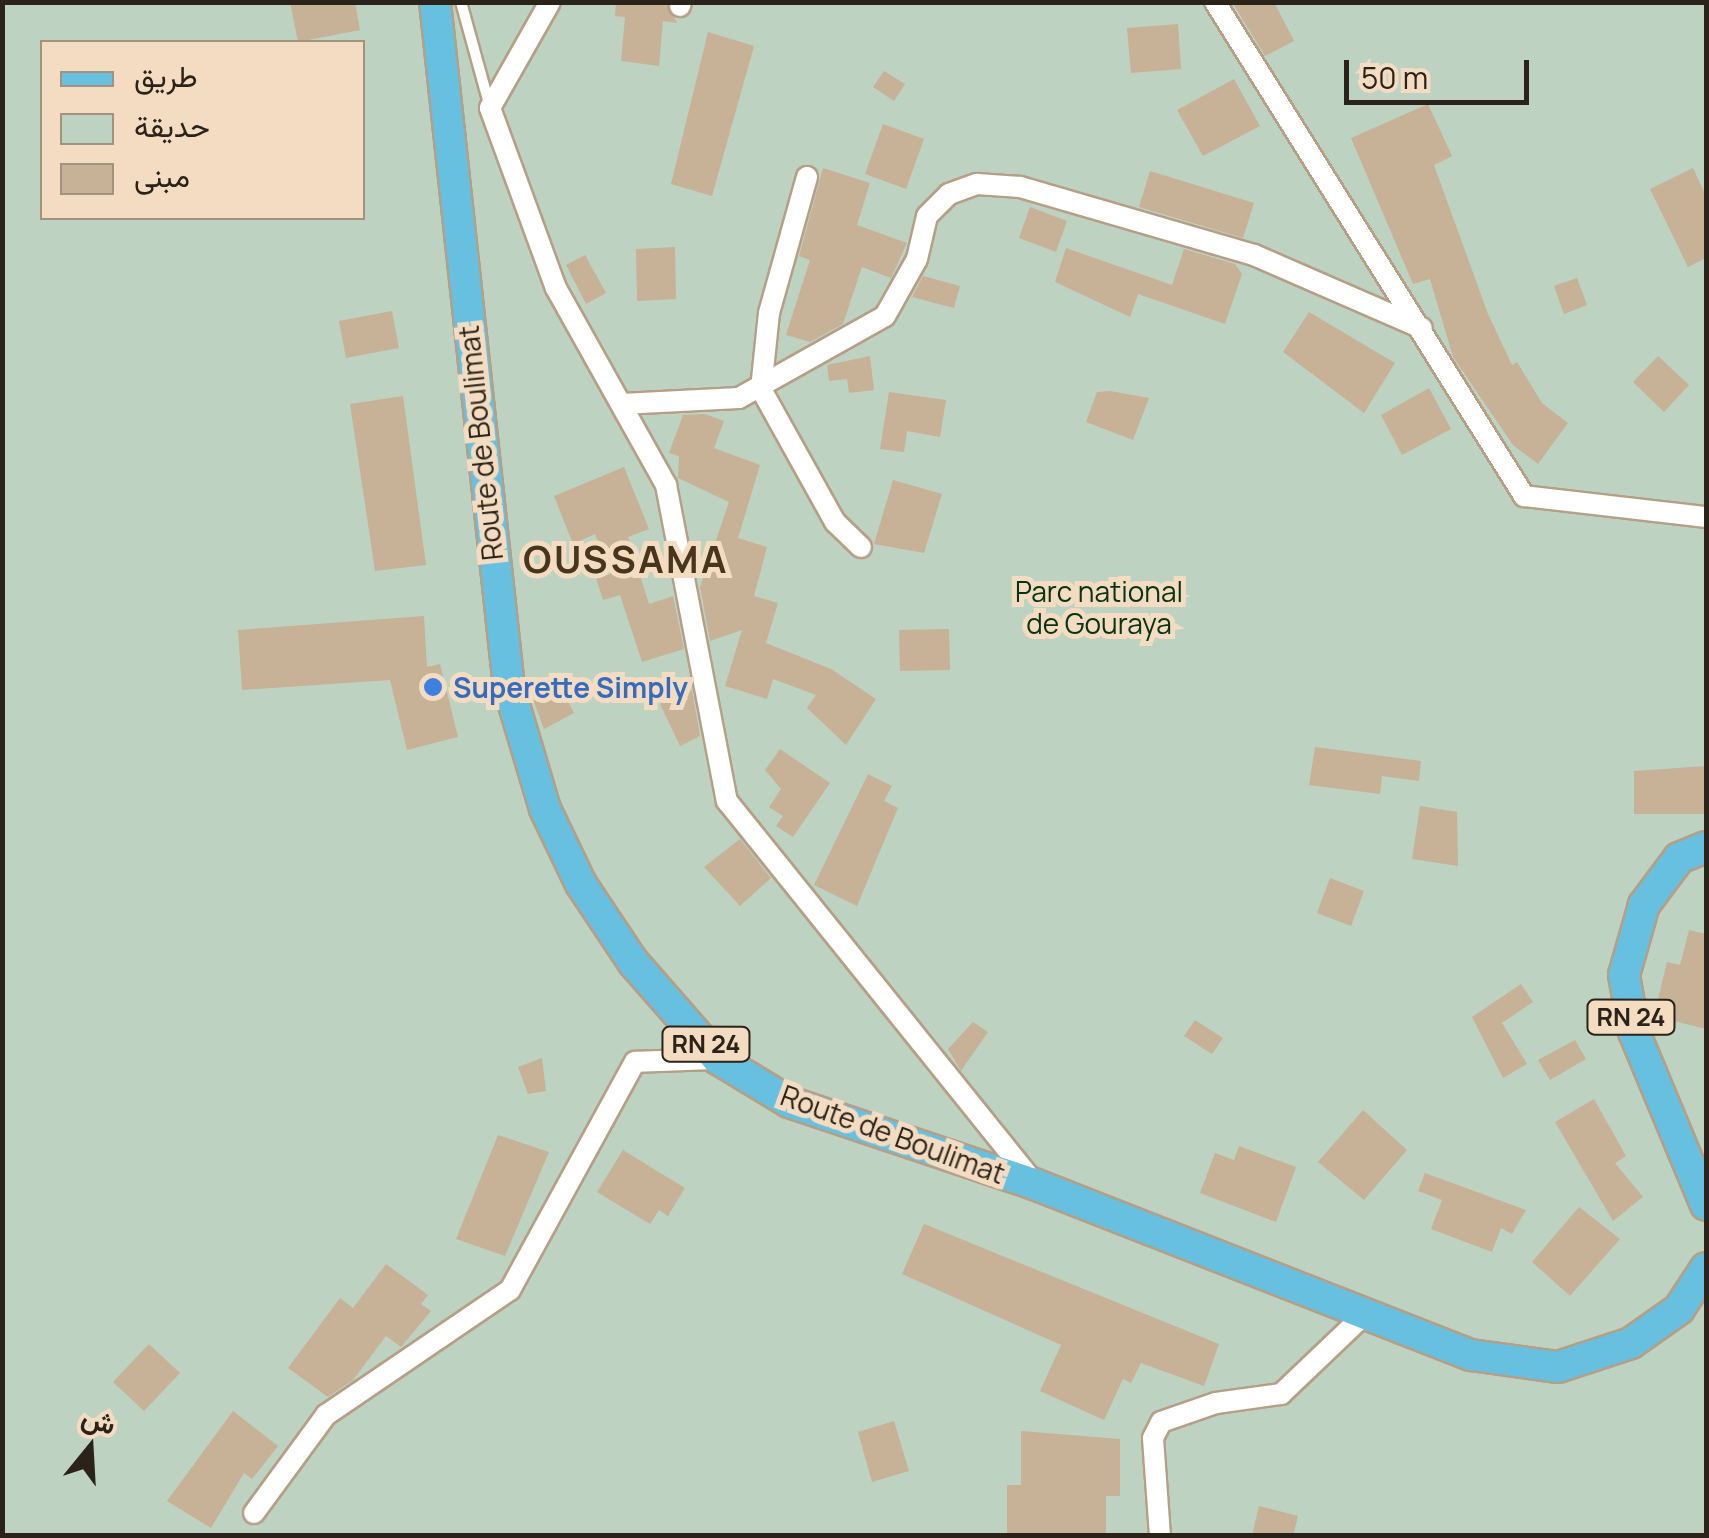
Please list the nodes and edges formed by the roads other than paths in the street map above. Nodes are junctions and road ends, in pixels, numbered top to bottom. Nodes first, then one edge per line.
1 (435, 2) edge
2 (460, 2) edge
3 (550, 2) edge
4 (1215, 2) edge
5 (490, 108) junction
6 (808, 178) dead end
7 (1422, 328) junction
8 (761, 389) junction
9 (621, 404) junction
10 (1706, 517) edge
11 (861, 547) dead end
12 (1706, 847) edge
13 (718, 1059) junction
14 (1034, 1184) junction
15 (1706, 1205) edge
16 (1706, 1268) edge
17 (1366, 1314) junction
18 (254, 1514) dead end
19 (1160, 1536) edge

1 - 13 main road, Route de Boulimat / RN 24
2 - 5 lane
3 - 5 street
4 - 7 street
5 - 9 street
6 - 8 street
7 - 8 street
7 - 10 street
8 - 9 street
8 - 11 street
9 - 14 street
12 - 15 main road, RN 24
13 - 14 main road, Route de Boulimat / RN 24
13 - 18 street
14 - 17 main road, Route de Boulimat / RN 24
16 - 17 main road, Route de Boulimat / RN 24
17 - 19 street

